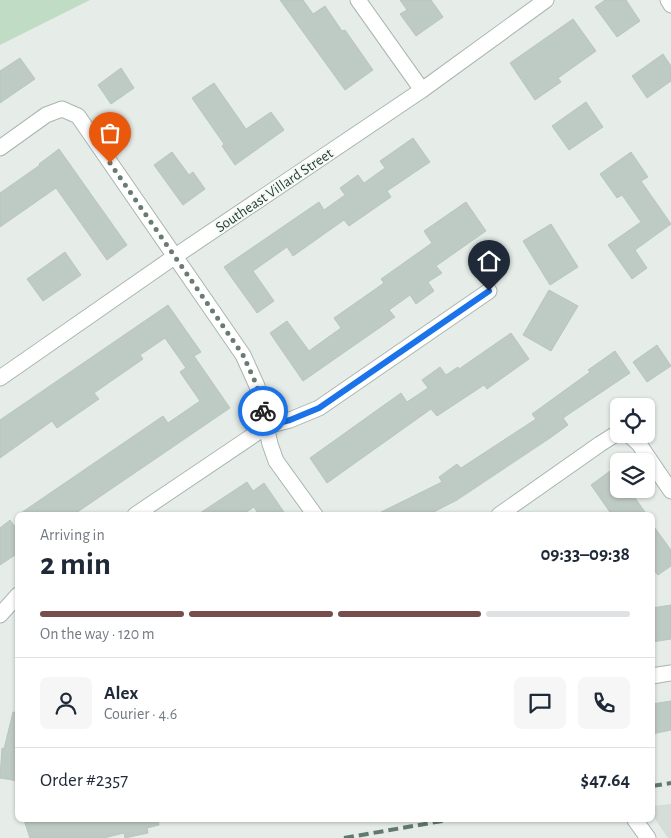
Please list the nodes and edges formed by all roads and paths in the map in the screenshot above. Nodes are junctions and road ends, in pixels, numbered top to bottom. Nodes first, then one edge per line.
1 (358, 0) edge
2 (546, 0) edge
3 (668, 0) edge
4 (671, 5) edge
5 (422, 90) junction
6 (0, 148) edge
7 (174, 257) junction
8 (489, 291) dead end
9 (0, 378) edge
10 (267, 426) junction
11 (610, 438) edge
12 (638, 443) edge
13 (671, 491) edge
14 (139, 512) edge
15 (313, 512) edge
16 (503, 512) edge
17 (15, 598) edge
18 (0, 615) edge
19 (671, 673) edge
20 (655, 676) edge
21 (636, 822) edge
22 (648, 838) edge

1 - 5 street
2 - 5 street, Southeast Villard Street
3 - 4 street
5 - 7 street, Southeast Villard Street
6 - 7 street
7 - 9 street, Southeast Villard Street
7 - 10 street
8 - 10 street
10 - 14 street
10 - 15 street
11 - 16 street
12 - 13 street
17 - 18 street
19 - 20 street
21 - 22 street

